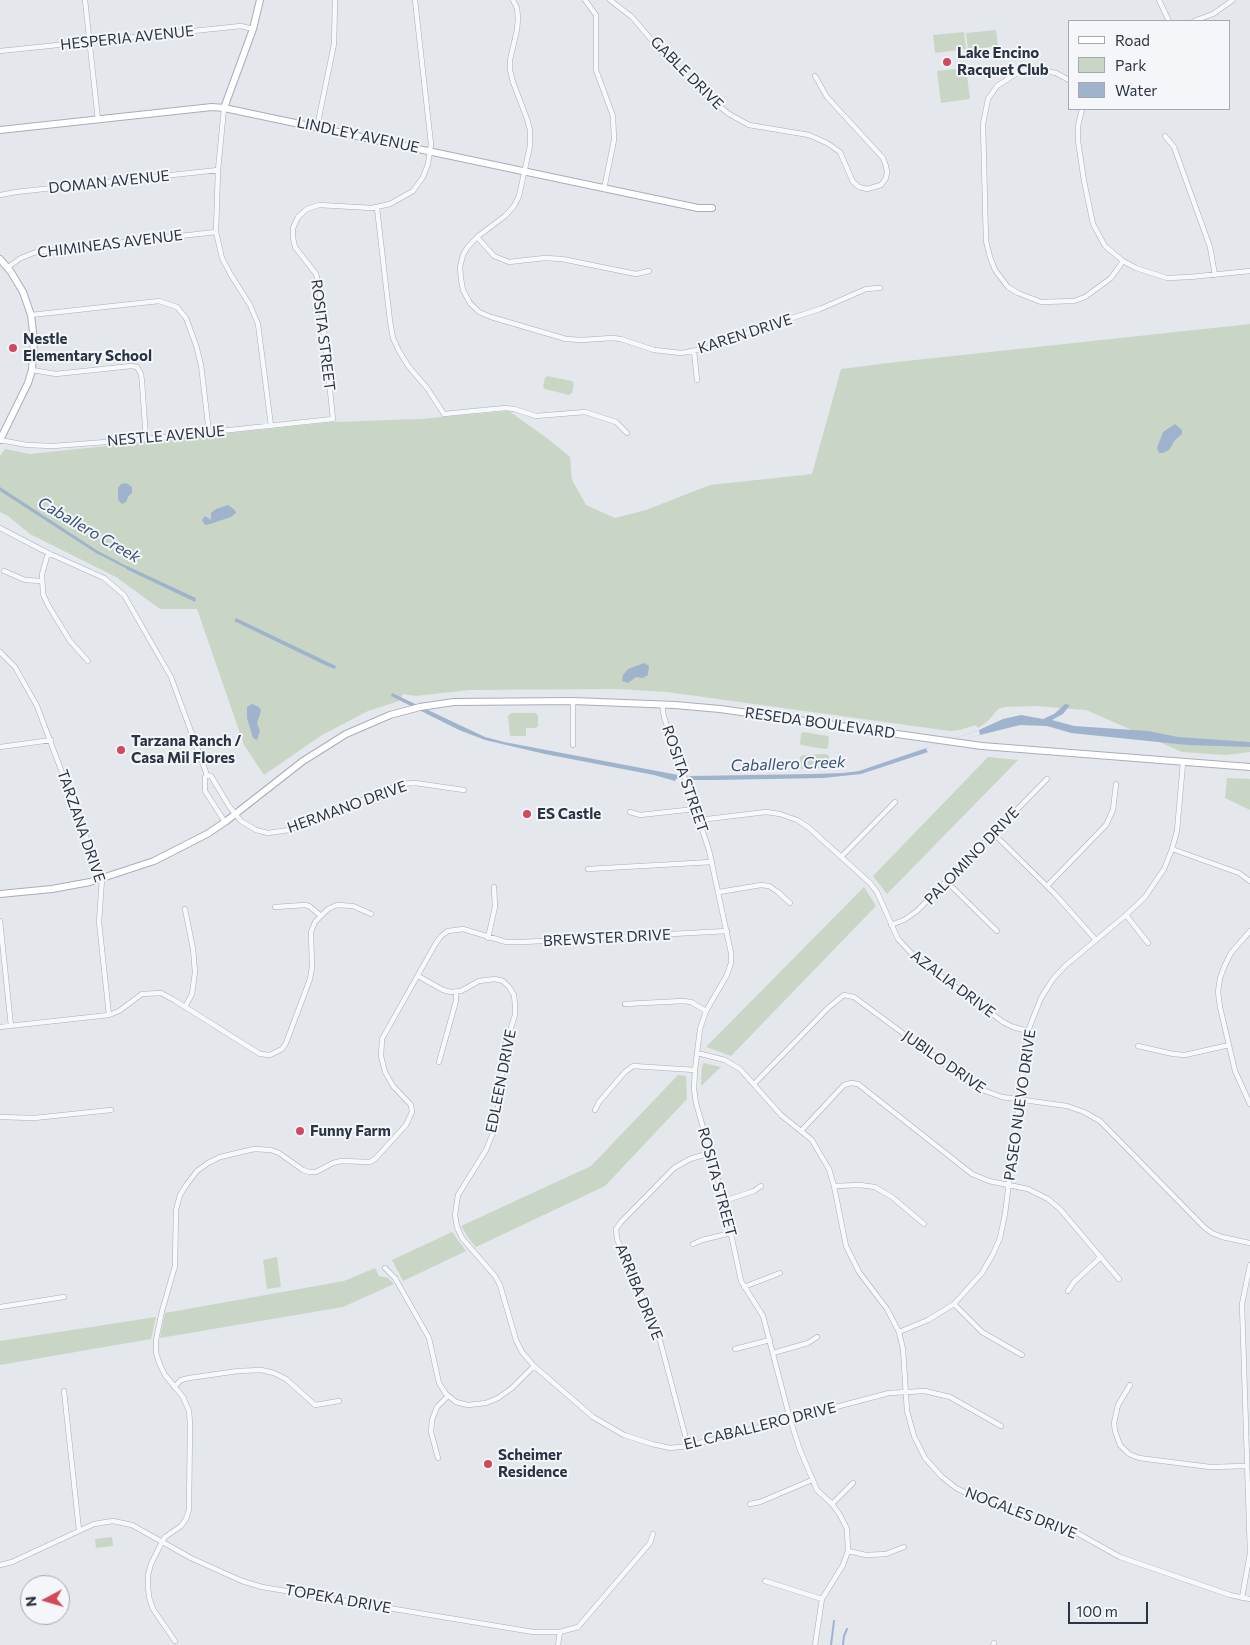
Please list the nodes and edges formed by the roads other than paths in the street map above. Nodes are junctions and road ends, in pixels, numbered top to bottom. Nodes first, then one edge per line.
1 (85, 0) edge
2 (260, 0) edge
3 (335, 0) edge
4 (415, 0) edge
5 (513, 0) edge
6 (585, 0) edge
7 (610, 0) edge
8 (1159, 0) edge
9 (1233, 0) edge
10 (1169, 20) edge
11 (1197, 20) edge
12 (253, 29) junction
13 (89, 42) junction
14 (0, 51) edge
15 (815, 76) dead end
16 (1068, 79) edge
17 (224, 108) junction
18 (1082, 110) edge
19 (98, 120) junction
20 (317, 127) junction
21 (0, 130) edge
22 (1165, 136) dead end
23 (430, 150) junction
24 (218, 170) junction
25 (525, 171) junction
26 (604, 188) junction
27 (0, 195) edge
28 (377, 208) junction
29 (712, 208) dead end
30 (216, 232) junction
31 (477, 237) junction
32 (0, 259) edge
33 (1124, 261) junction
34 (8, 268) junction
35 (649, 271) dead end
36 (1250, 271) edge
37 (1215, 275) junction
38 (880, 288) dead end
39 (31, 315) junction
40 (694, 351) junction
41 (32, 370) junction
42 (698, 380) dead end
43 (333, 419) joint
44 (271, 426) junction
45 (209, 432) junction
46 (627, 433) dead end
47 (146, 439) junction
48 (0, 440) edge
49 (0, 528) edge
50 (48, 553) junction
51 (4, 571) dead end
52 (41, 581) junction
53 (0, 652) edge
54 (88, 661) dead end
55 (573, 701) junction
56 (662, 704) junction
57 (51, 740) junction
58 (573, 745) dead end
59 (0, 747) edge
60 (1183, 763) junction
61 (1250, 767) edge
62 (207, 775) junction
63 (1047, 779) dead end
64 (1116, 784) dead end
65 (464, 790) dead end
66 (895, 802) dead end
67 (695, 809) junction
68 (630, 812) dead end
69 (235, 814) junction
70 (699, 820) junction
71 (225, 822) junction
72 (994, 834) junction
73 (1172, 849) junction
74 (841, 857) junction
75 (712, 862) junction
76 (588, 869) dead end
77 (102, 879) junction
78 (1250, 881) edge
79 (947, 882) junction
80 (494, 886) dead end
81 (1047, 886) junction
82 (719, 892) junction
83 (0, 894) edge
84 (790, 903) dead end
85 (275, 907) dead end
86 (185, 909) dead end
87 (371, 914) dead end
88 (320, 915) junction
89 (1126, 916) junction
90 (0, 921) edge
91 (891, 925) junction
92 (727, 931) junction
93 (997, 931) dead end
94 (1250, 931) edge
95 (488, 938) junction
96 (1095, 939) junction
97 (1148, 943) dead end
98 (418, 976) junction
99 (456, 992) junction
100 (625, 1004) dead end
101 (185, 1006) junction
102 (706, 1011) junction
103 (109, 1015) junction
104 (11, 1026) junction
105 (0, 1028) edge
106 (1028, 1031) junction
107 (1229, 1045) junction
108 (1138, 1046) dead end
109 (696, 1053) junction
110 (438, 1062) dead end
111 (695, 1070) junction
112 (754, 1084) junction
113 (1019, 1101) junction
114 (1250, 1104) edge
115 (111, 1110) dead end
116 (595, 1110) dead end
117 (0, 1117) edge
118 (801, 1131) junction
119 (710, 1153) junction
120 (1008, 1184) junction
121 (761, 1186) dead end
122 (834, 1186) junction
123 (724, 1201) junction
124 (924, 1224) dead end
125 (731, 1233) junction
126 (1250, 1243) edge
127 (693, 1244) dead end
128 (1101, 1257) junction
129 (1250, 1265) edge
130 (385, 1268) dead end
131 (780, 1273) dead end
132 (1119, 1279) dead end
133 (744, 1287) junction
134 (1068, 1291) dead end
135 (64, 1297) dead end
136 (954, 1304) junction
137 (0, 1307) edge
138 (899, 1332) junction
139 (817, 1337) dead end
140 (770, 1340) junction
141 (734, 1349) dead end
142 (773, 1352) junction
143 (1022, 1355) dead end
144 (534, 1366) junction
145 (1130, 1385) dead end
146 (174, 1387) junction
147 (64, 1391) dead end
148 (905, 1392) junction
149 (448, 1396) junction
150 (339, 1401) dead end
151 (790, 1419) junction
152 (1001, 1426) dead end
153 (688, 1446) junction
154 (438, 1458) dead end
155 (1247, 1466) junction
156 (812, 1480) junction
157 (853, 1483) dead end
158 (750, 1504) dead end
159 (832, 1504) junction
160 (79, 1530) junction
161 (653, 1534) dead end
162 (162, 1542) junction
163 (904, 1548) dead end
164 (848, 1551) junction
165 (0, 1565) edge
166 (765, 1581) dead end
167 (1242, 1598) junction
168 (822, 1599) junction
169 (1250, 1599) edge
170 (560, 1632) junction
171 (175, 1641) dead end
172 (558, 1645) edge
173 (815, 1645) edge

1 - 13 street
2 - 12 main road
3 - 20 street
4 - 23 street, ROSITA STREET
5 - 25 street, KAREN DRIVE
6 - 26 street
7 - 15 street, GABLE DRIVE
8 - 10 street
9 - 11 street
12 - 13 street, HESPERIA AVENUE
12 - 17 main road
13 - 14 street, HESPERIA AVENUE
13 - 19 street
16 - 33 street
17 - 19 main road, LINDLEY AVENUE
17 - 20 main road, LINDLEY AVENUE
17 - 24 street
18 - 33 street
19 - 21 main road, LINDLEY AVENUE
20 - 23 main road, LINDLEY AVENUE
22 - 37 street
23 - 25 main road, LINDLEY AVENUE
23 - 28 street, ROSITA STREET
24 - 27 street, DOMAN AVENUE
24 - 30 street
25 - 26 main road, LINDLEY AVENUE
25 - 31 street, KAREN DRIVE
26 - 29 main road, LINDLEY AVENUE
28 - 43 street, ROSITA STREET
28 - 46 street
30 - 34 street, CHIMINEAS AVENUE
30 - 44 street
31 - 35 street
31 - 40 street, KAREN DRIVE
32 - 34 main road
33 - 37 street
34 - 39 main road
36 - 37 street
38 - 40 street, KAREN DRIVE
39 - 41 main road
39 - 45 street
40 - 42 street
41 - 47 street
41 - 48 main road
43 - 44 street, NESTLE AVENUE
44 - 45 street, NESTLE AVENUE
45 - 47 street, NESTLE AVENUE
47 - 48 street, NESTLE AVENUE
49 - 50 street
50 - 52 street
50 - 62 street
51 - 52 street
52 - 54 street
53 - 57 street, TARZANA DRIVE
55 - 56 main road, RESEDA BOULEVARD
55 - 58 street
55 - 69 main road, RESEDA BOULEVARD
56 - 60 main road, RESEDA BOULEVARD
56 - 67 street, ROSITA STREET
57 - 59 street
57 - 77 street, TARZANA DRIVE
60 - 61 main road, RESEDA BOULEVARD
60 - 73 street, PASEO NUEVO DRIVE
62 - 69 street
62 - 71 street
63 - 72 street, PALOMINO DRIVE
64 - 81 street
65 - 69 street, HERMANO DRIVE
66 - 74 street
67 - 68 street
67 - 70 street, ROSITA STREET
69 - 71 main road, RESEDA BOULEVARD
70 - 74 street, AZALIA DRIVE
70 - 75 street, ROSITA STREET
71 - 77 main road, RESEDA BOULEVARD
72 - 79 street, PALOMINO DRIVE
72 - 81 street
73 - 78 street
73 - 89 street, PASEO NUEVO DRIVE
74 - 91 street, AZALIA DRIVE
75 - 76 street
75 - 82 street, ROSITA STREET
77 - 83 main road, RESEDA BOULEVARD
77 - 103 street, TARZANA DRIVE
79 - 91 street, PALOMINO DRIVE
79 - 93 street
80 - 95 street
81 - 96 street
82 - 84 street
82 - 92 street, ROSITA STREET
85 - 88 street
86 - 101 street
87 - 88 street
88 - 101 street
89 - 96 street, PASEO NUEVO DRIVE
89 - 97 street
90 - 104 street
91 - 106 street, AZALIA DRIVE
92 - 95 street, BREWSTER DRIVE
92 - 102 street, ROSITA STREET
94 - 107 street
95 - 98 street, BREWSTER DRIVE
96 - 106 street, PASEO NUEVO DRIVE
98 - 99 street
98 - 146 street, BREWSTER DRIVE
99 - 110 street
99 - 144 street, EDLEEN DRIVE
100 - 102 street
101 - 103 street
102 - 109 street, ROSITA STREET
103 - 104 street
104 - 105 street
106 - 113 street, PASEO NUEVO DRIVE
107 - 108 street
107 - 114 street
109 - 111 street, ROSITA STREET
109 - 112 street, NOGALES DRIVE
111 - 116 street
111 - 119 street, ROSITA STREET
112 - 113 street, JUBILO DRIVE
112 - 118 street, NOGALES DRIVE
113 - 120 street, PASEO NUEVO DRIVE
113 - 126 street, JUBILO DRIVE
115 - 117 street
118 - 120 street
118 - 122 street, NOGALES DRIVE
119 - 123 street, ROSITA STREET
119 - 153 street, ARRIBA DRIVE
120 - 128 street
120 - 136 street, PASEO NUEVO DRIVE
121 - 123 street
122 - 124 street
122 - 138 street, NOGALES DRIVE
123 - 125 street, ROSITA STREET
125 - 127 street
125 - 133 street, ROSITA STREET
128 - 132 street
128 - 134 street
129 - 155 street
130 - 149 street
131 - 133 street
133 - 140 street, ROSITA STREET
135 - 137 street
136 - 138 street, PASEO NUEVO DRIVE
136 - 143 street
138 - 148 street, NOGALES DRIVE
139 - 142 street
140 - 141 street
140 - 142 street, ROSITA STREET
142 - 151 street, ROSITA STREET
144 - 149 street
144 - 153 street, EL CABALLERO DRIVE
145 - 155 street
146 - 150 street
146 - 162 street, BREWSTER DRIVE
147 - 160 street
148 - 151 street, EL CABALLERO DRIVE
148 - 152 street, EL CABALLERO DRIVE
148 - 167 street, NOGALES DRIVE
149 - 154 street
151 - 153 street, EL CABALLERO DRIVE
151 - 156 street, ROSITA STREET
155 - 167 street
156 - 158 street
156 - 159 street, ROSITA STREET
157 - 159 street
159 - 164 street, ROSITA STREET
160 - 162 street, TOPEKA DRIVE
160 - 165 street, TOPEKA DRIVE
161 - 170 street, TOPEKA DRIVE
162 - 170 street, TOPEKA DRIVE
162 - 171 street, BREWSTER DRIVE
163 - 164 street
164 - 168 street, ROSITA STREET
166 - 168 street
167 - 169 street, NOGALES DRIVE
168 - 173 street, ROSITA STREET
170 - 172 street

